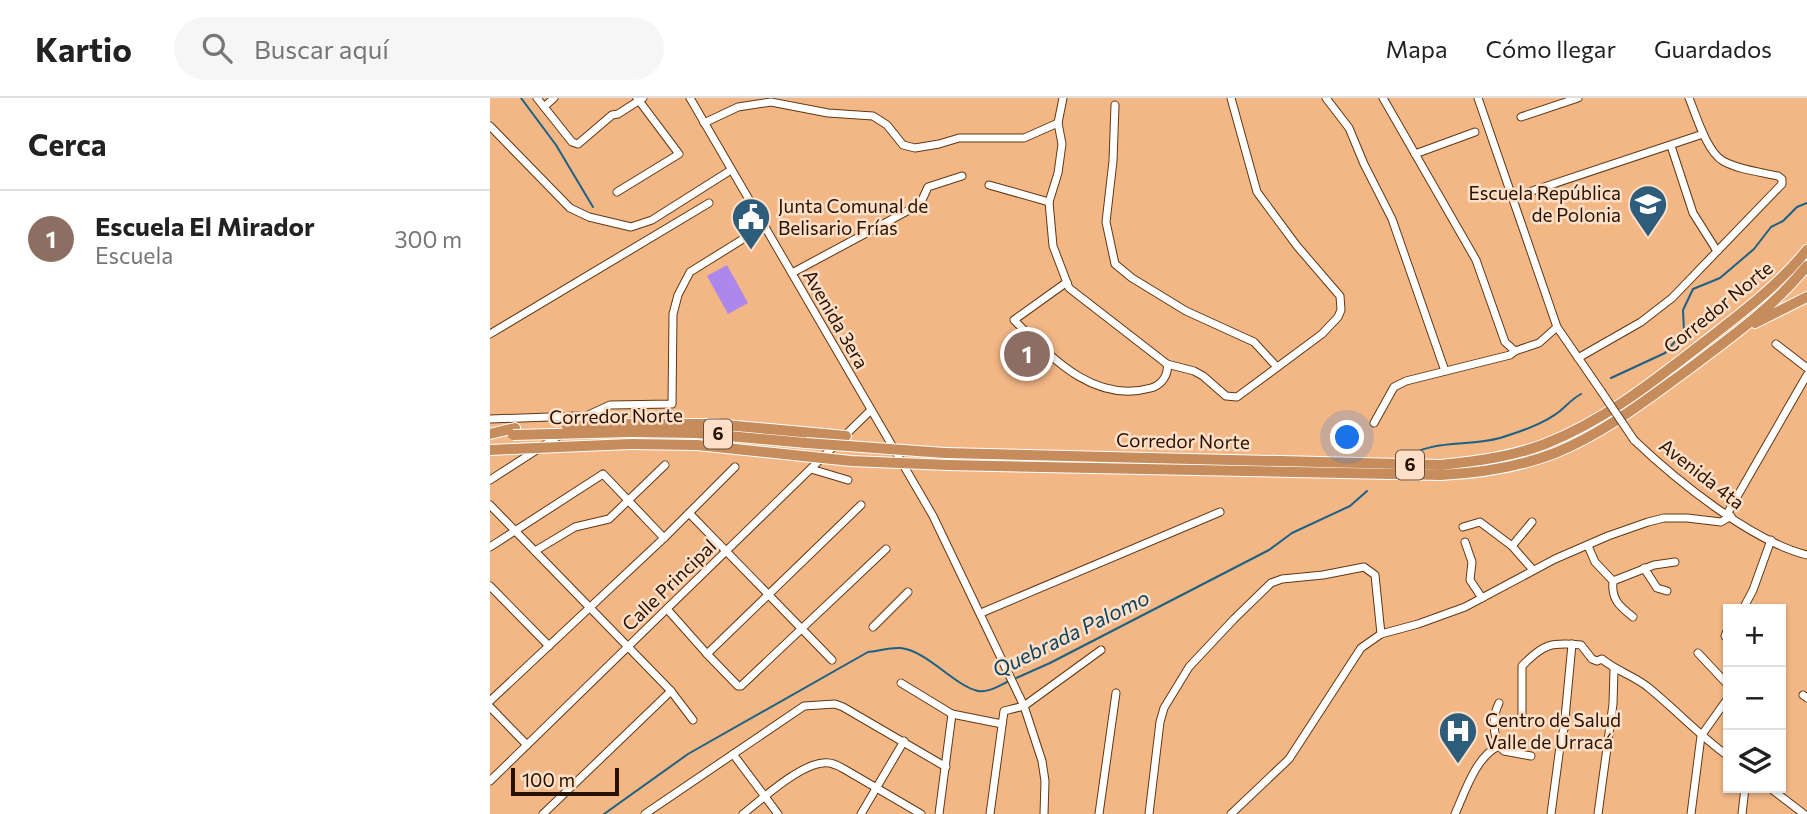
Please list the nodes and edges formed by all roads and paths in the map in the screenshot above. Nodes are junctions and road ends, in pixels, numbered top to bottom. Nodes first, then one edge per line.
1 (537, 98) edge
2 (554, 98) edge
3 (690, 98) edge
4 (1063, 98) edge
5 (1231, 98) edge
6 (1326, 98) edge
7 (1383, 98) edge
8 (1478, 98) edge
9 (1578, 98) edge
10 (1689, 98) edge
11 (640, 99) edge
12 (1115, 105) dead end
13 (544, 107) junction
14 (1521, 117) dead end
15 (704, 122) junction
16 (1058, 123) junction
17 (490, 126) edge
18 (1475, 132) dead end
19 (1703, 134) junction
20 (1671, 146) junction
21 (1415, 154) junction
22 (731, 170) junction
23 (962, 176) dead end
24 (989, 185) dead end
25 (617, 192) dead end
26 (1514, 197) junction
27 (1049, 202) junction
28 (709, 203) dead end
29 (764, 226) junction
30 (1807, 250) edge
31 (1717, 251) junction
32 (1807, 266) edge
33 (792, 273) junction
34 (1067, 282) junction
35 (1807, 297) edge
36 (1557, 327) junction
37 (1740, 331) junction
38 (490, 334) edge
39 (1776, 344) dead end
40 (1515, 351) junction
41 (1578, 358) junction
42 (1167, 363) junction
43 (1278, 367) junction
44 (1807, 368) edge
45 (1446, 371) junction
46 (1807, 375) edge
47 (870, 411) junction
48 (584, 417) junction
49 (490, 419) edge
50 (1374, 423) dead end
51 (630, 433) junction
52 (490, 435) edge
53 (846, 436) junction
54 (490, 450) edge
55 (665, 465) dead end
56 (735, 467) dead end
57 (811, 470) junction
58 (490, 480) edge
59 (848, 480) dead end
60 (628, 500) junction
61 (490, 505) edge
62 (861, 505) dead end
63 (1220, 512) dead end
64 (689, 513) junction
65 (1729, 515) junction
66 (1532, 522) dead end
67 (1463, 527) dead end
68 (514, 530) junction
69 (664, 538) junction
70 (1771, 540) junction
71 (1465, 542) dead end
72 (1512, 546) junction
73 (490, 547) edge
74 (1588, 547) junction
75 (886, 549) dead end
76 (727, 550) junction
77 (535, 551) junction
78 (1807, 555) edge
79 (1675, 562) dead end
80 (1644, 568) junction
81 (1533, 570) junction
82 (1613, 581) junction
83 (490, 586) edge
84 (1667, 591) dead end
85 (908, 592) dead end
86 (769, 596) junction
87 (1482, 598) junction
88 (1746, 604) edge
89 (590, 608) junction
90 (667, 609) junction
91 (981, 613) junction
92 (1633, 617) dead end
93 (873, 628) dead end
94 (803, 630) junction
95 (1381, 634) junction
96 (1572, 644) junction
97 (549, 646) junction
98 (627, 647) junction
99 (1101, 650) dead end
100 (1698, 653) dead end
101 (706, 654) junction
102 (832, 660) dead end
103 (1614, 670) junction
104 (1723, 680) edge
105 (901, 683) dead end
106 (671, 691) junction
107 (1116, 694) dead end
108 (1499, 703) dead end
109 (490, 704) edge
110 (1723, 705) edge
111 (1024, 706) junction
112 (951, 714) junction
113 (693, 720) dead end
114 (1522, 721) dead end
115 (1002, 724) junction
116 (1701, 736) junction
117 (904, 741) junction
118 (527, 745) junction
119 (1499, 746) junction
120 (1723, 752) edge
121 (733, 754) junction
122 (1531, 755) dead end
123 (946, 767) junction
124 (490, 781) edge
125 (878, 787) junction
126 (1744, 793) edge
127 (1777, 793) edge
128 (765, 797) junction
129 (647, 813) edge
130 (543, 814) edge
131 (743, 814) edge
132 (778, 814) edge
133 (861, 814) edge
134 (921, 814) edge
135 (939, 814) edge
136 (990, 814) edge
137 (1044, 814) edge
138 (1099, 814) edge
139 (1149, 814) edge
140 (1231, 814) edge
141 (1455, 814) edge
142 (1550, 814) edge
143 (1598, 814) edge
144 (1691, 814) edge
145 (1742, 814) edge
146 (1804, 814) edge

1 - 13 street
2 - 13 street
3 - 15 street, Avenida 3era
4 - 16 street
5 - 43 street
6 - 45 street
7 - 21 street
8 - 26 street, Avenida 4ta
9 - 14 street
10 - 19 street
11 - 13 street
11 - 25 street
12 - 43 street
15 - 16 street
15 - 22 street, Avenida 3era
16 - 27 street
17 - 22 street
18 - 21 street
19 - 20 street
19 - 31 street
20 - 26 street
20 - 31 street
21 - 40 street
22 - 29 street, Avenida 3era
23 - 33 street
24 - 27 street
26 - 36 street, Avenida 4ta
27 - 34 street
28 - 38 street
29 - 33 street, Avenida 3era
29 - 48 street
30 - 51 highway, Corredor Norte / 6, bridge
31 - 41 street
32 - 37 highway, Corredor Norte / 6
33 - 47 street, Avenida 3era
34 - 42 street
34 - 42 street
35 - 37 highway
36 - 40 street
36 - 41 street, Avenida 4ta
37 - 51 highway, Corredor Norte / 6, bridge
39 - 44 street
40 - 45 street
41 - 65 street, Avenida 4ta, bridge
42 - 43 street
45 - 50 street
46 - 65 street
47 - 53 street, Calle Principal
47 - 91 street, Avenida 3era
48 - 49 street
48 - 58 street
51 - 52 highway, Corredor Norte / 6, bridge
51 - 53 highway
51 - 54 highway, Corredor Norte / 6, bridge
53 - 57 street, Calle Principal
55 - 60 street
56 - 64 street
57 - 59 street
57 - 76 street, Calle Principal
60 - 68 street
60 - 69 street
60 - 77 street
61 - 68 street
62 - 86 street
63 - 91 street
64 - 69 street
64 - 76 street
65 - 70 street, Avenida 4ta
65 - 74 street
66 - 72 street
67 - 72 street
68 - 73 street
68 - 77 street
69 - 89 street
70 - 78 street, Avenida 4ta
70 - 88 street
71 - 87 street
72 - 81 street
74 - 81 street
74 - 82 street
75 - 94 street
76 - 86 street
76 - 90 street, Calle Principal
77 - 89 street
79 - 80 street
80 - 82 street
80 - 84 street
81 - 87 street
82 - 92 street
83 - 97 street
85 - 93 street
86 - 94 street
86 - 101 street
87 - 95 street
89 - 97 street
89 - 98 street
90 - 98 street, Calle Principal
90 - 101 street
91 - 111 street, Avenida 3era
94 - 101 street
94 - 102 street
95 - 139 street
95 - 140 street
96 - 103 street
96 - 114 street
96 - 142 street
97 - 109 street
98 - 106 street
98 - 118 street, Calle Principal
99 - 111 street
100 - 104 street
103 - 116 street
103 - 143 street
105 - 112 street
106 - 113 street
106 - 130 street
107 - 138 street
108 - 119 street
109 - 118 street
110 - 116 street
111 - 115 street
111 - 137 street, Avenida 3era
112 - 115 street
112 - 123 street
115 - 136 street
116 - 120 street
116 - 144 street
117 - 121 street
117 - 123 street
117 - 125 street
118 - 124 street, Calle Principal
119 - 122 street
119 - 141 street
121 - 128 street
121 - 129 street
123 - 135 street
125 - 128 street
125 - 133 street
125 - 134 street
126 - 145 street
127 - 146 street
128 - 131 street
128 - 132 street

